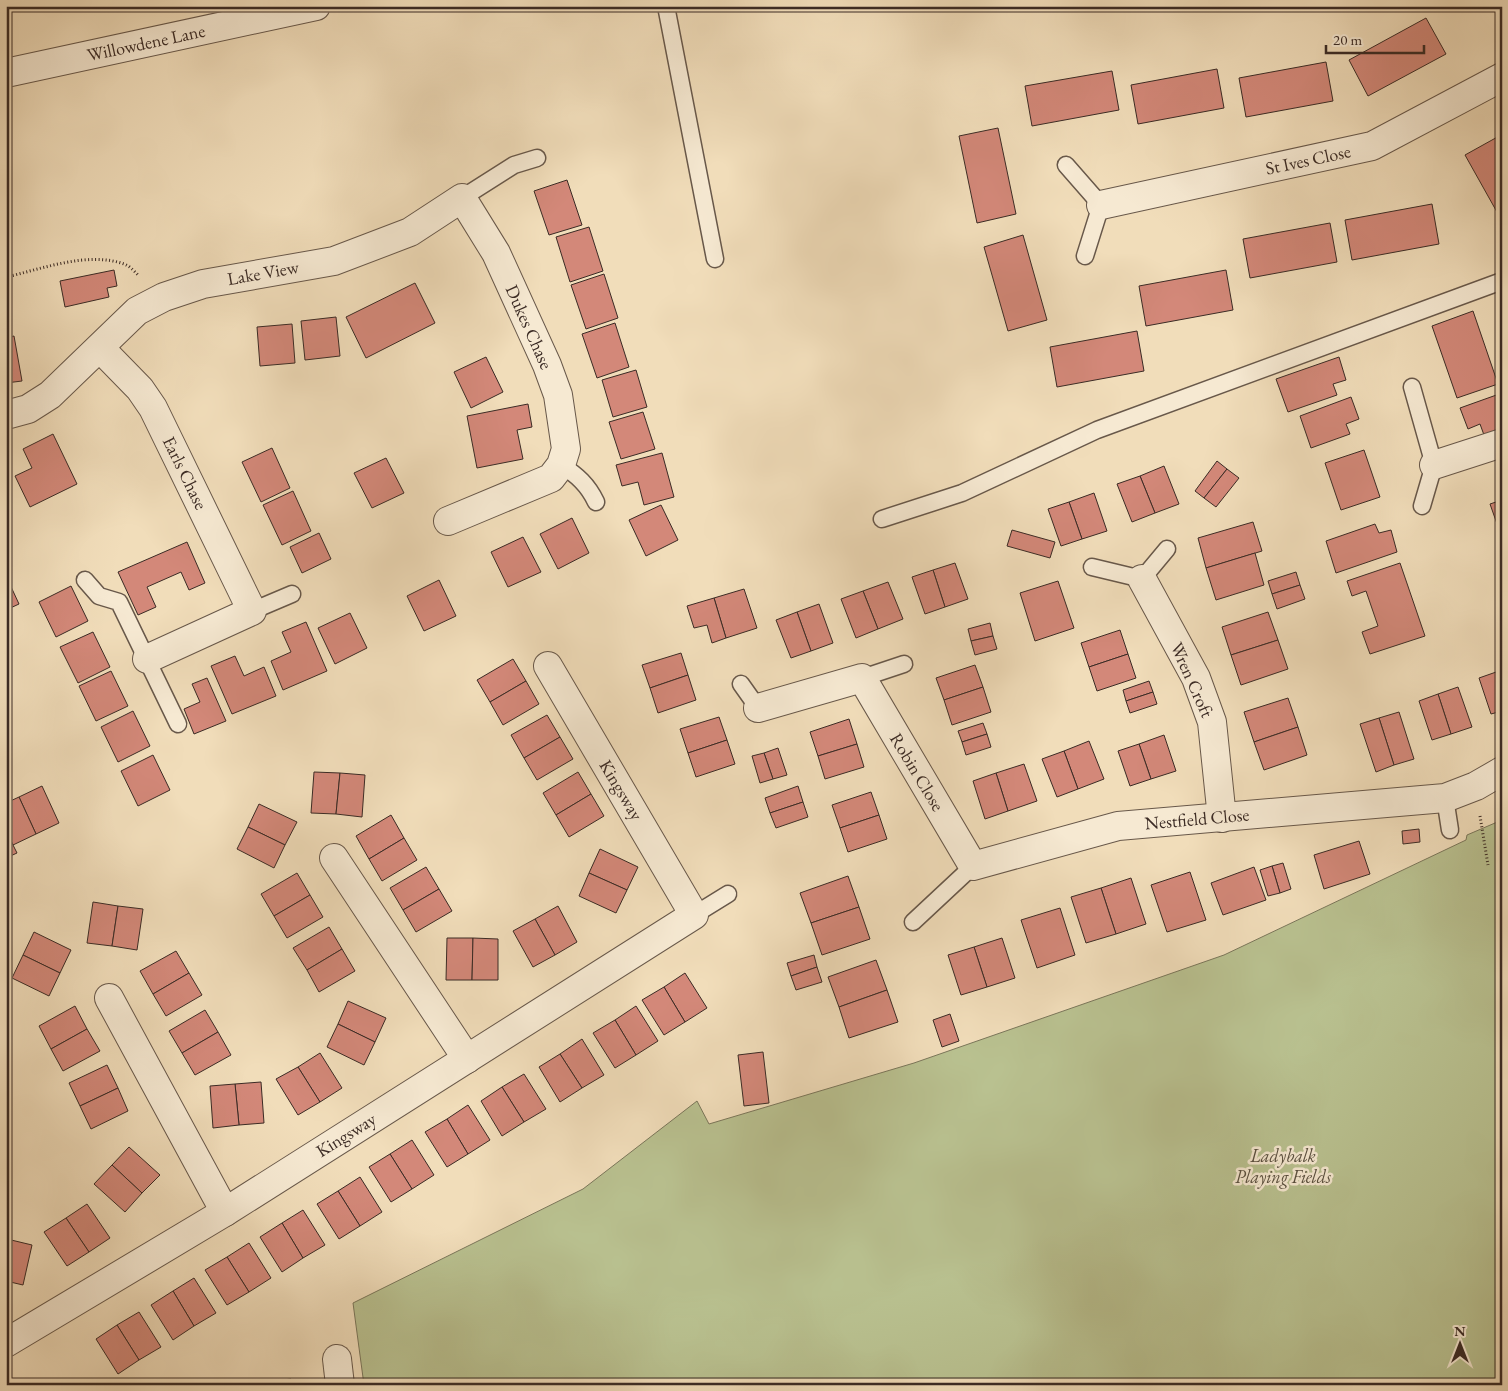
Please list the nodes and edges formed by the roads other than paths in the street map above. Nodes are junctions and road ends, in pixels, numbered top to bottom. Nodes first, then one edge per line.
1 (316, 6) edge
2 (666, 6) edge
3 (6, 73) edge
4 (1502, 77) edge
5 (537, 158) dead end
6 (1066, 165) dead end
7 (462, 198) junction
8 (1101, 204) junction
9 (1085, 256) dead end
10 (714, 258) dead end
11 (1502, 281) edge
12 (100, 348) junction
13 (1412, 386) dead end
14 (6, 415) edge
15 (1502, 442) edge
16 (561, 465) junction
17 (1434, 465) junction
18 (596, 502) dead end
19 (1422, 506) dead end
20 (882, 519) dead end
21 (448, 521) dead end
22 (1167, 549) dead end
23 (1092, 567) dead end
24 (1142, 579) junction
25 (85, 580) dead end
26 (292, 594) dead end
27 (252, 611) junction
28 (147, 659) junction
29 (904, 664) dead end
30 (548, 666) dead end
31 (862, 678) junction
32 (742, 684) dead end
33 (758, 708) joint
34 (178, 724) dead end
35 (1502, 770) edge
36 (1445, 798) junction
37 (1222, 818) junction
38 (1450, 830) dead end
39 (334, 858) dead end
40 (973, 866) junction
41 (728, 894) dead end
42 (694, 915) junction
43 (913, 922) dead end
44 (109, 998) dead end
45 (466, 1059) junction
46 (225, 1212) junction
47 (6, 1343) edge

1 - 3 street, Willowdene Lane
2 - 10 lane
4 - 8 street, St Ives Close
5 - 7 lane, Lake View
6 - 8 lane
7 - 12 street, Lake View
7 - 16 street, Dukes Chase
8 - 9 lane
11 - 20 lane
12 - 14 street, Lake View
12 - 27 street, Earls Chase
13 - 17 lane
15 - 17 street
16 - 18 lane
16 - 21 street
17 - 19 lane
22 - 24 lane
23 - 24 lane
24 - 37 street, Wren Croft
25 - 28 lane
26 - 27 lane
27 - 28 street
28 - 34 lane
29 - 31 lane
30 - 42 street, Kingsway
31 - 33 street
31 - 40 street, Robin Close
32 - 33 lane
35 - 36 street, Nestfield Close
36 - 37 street, Nestfield Close
36 - 38 lane
37 - 40 street, Nestfield Close
39 - 45 street
40 - 43 lane, Nestfield Close
41 - 42 lane, Kingsway
42 - 45 street, Kingsway
44 - 46 street
45 - 46 street, Kingsway
46 - 47 street, Kingsway

